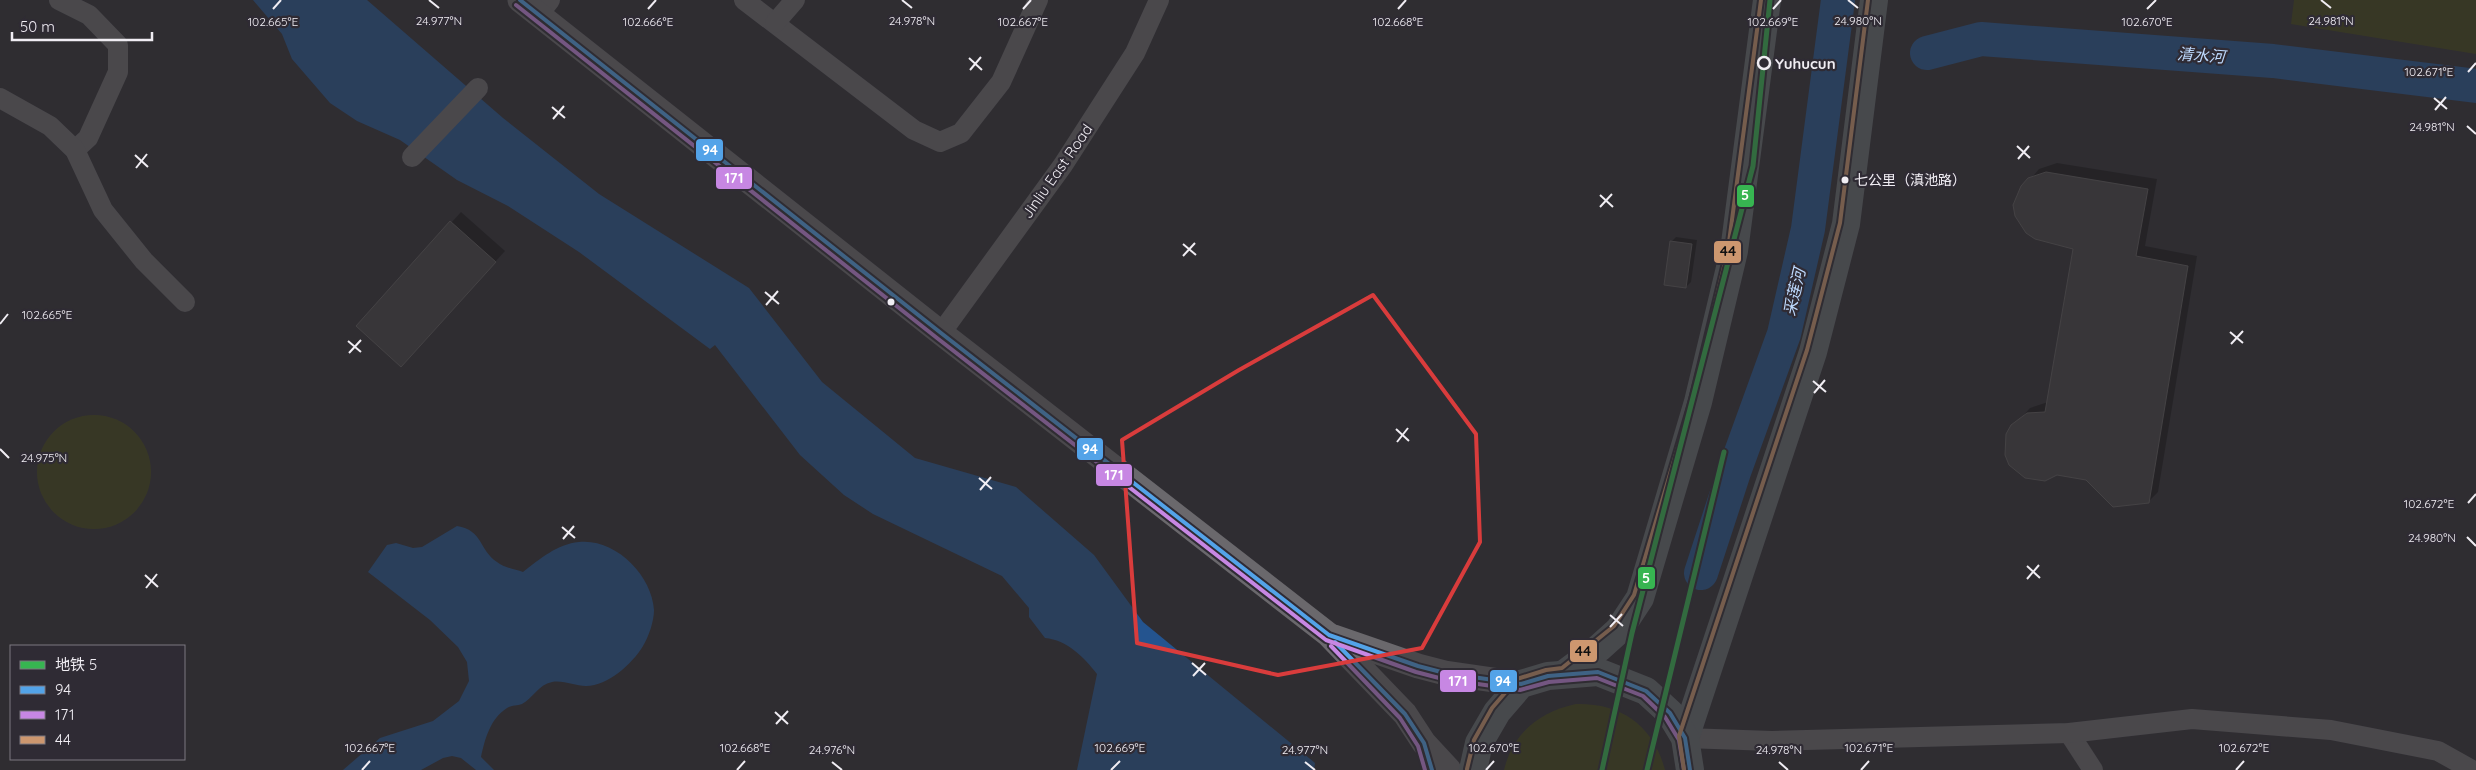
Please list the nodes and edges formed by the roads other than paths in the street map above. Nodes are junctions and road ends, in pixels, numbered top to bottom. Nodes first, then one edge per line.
1 (59, 0) edge
2 (744, 0) edge
3 (795, 0) edge
4 (1038, 0) edge
5 (1159, 0) edge
6 (1767, 0) edge
7 (1874, 0) edge
8 (536, 5) edge
9 (775, 23) junction
10 (478, 88) dead end
11 (0, 98) edge
12 (75, 150) junction
13 (412, 157) dead end
14 (185, 302) dead end
15 (941, 333) junction
16 (1329, 635) junction
17 (1564, 674) junction
18 (1521, 684) junction
19 (2069, 733) junction
20 (1684, 738) junction
21 (1424, 742) junction
22 (1432, 770) edge
23 (1448, 770) edge
24 (1473, 770) edge
25 (1690, 770) edge
26 (2093, 770) edge
27 (2472, 770) edge

1 - 12 street
2 - 9 street
3 - 9 street
4 - 9 street
5 - 15 street, Jinliu East Road
6 - 17 main road
7 - 20 main road
8 - 15 street
10 - 13 street
11 - 12 street
12 - 14 street
15 - 16 street
16 - 18 street
16 - 21 street
17 - 18 main road
17 - 20 main road
18 - 24 main road
19 - 20 street
19 - 26 street
19 - 27 street
20 - 25 main road
21 - 22 street
21 - 23 street

